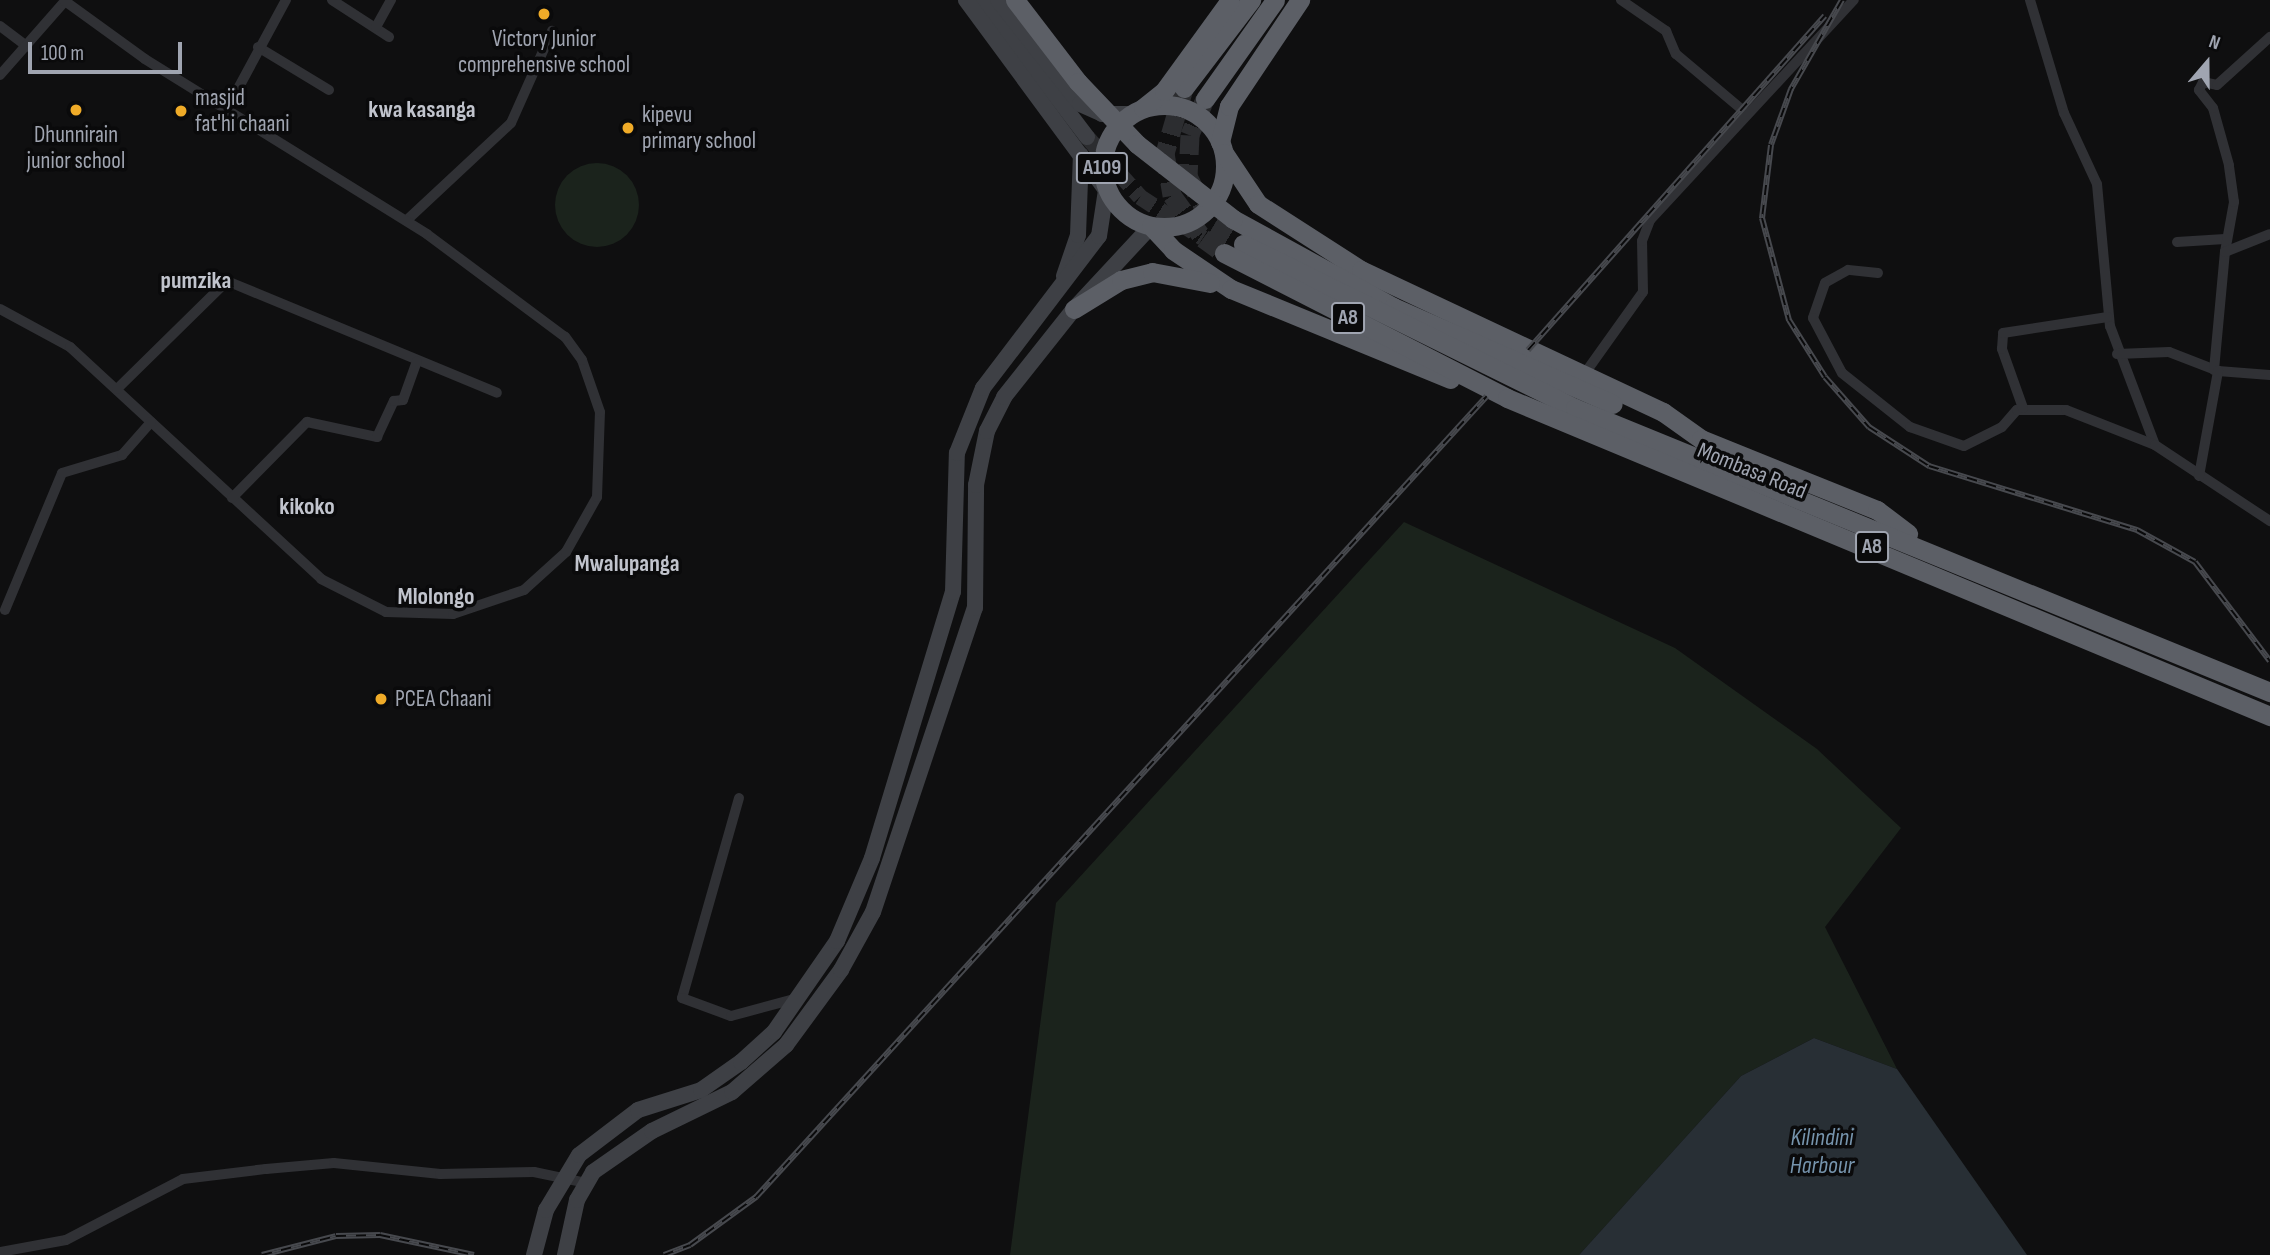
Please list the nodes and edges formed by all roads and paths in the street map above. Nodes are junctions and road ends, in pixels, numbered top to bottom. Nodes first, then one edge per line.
1 (66, 0) edge
2 (286, 0) edge
3 (332, 0) edge
4 (391, 0) edge
5 (967, 0) edge
6 (983, 0) edge
7 (998, 0) edge
8 (1015, 0) edge
9 (1230, 0) edge
10 (1251, 0) edge
11 (1275, 0) edge
12 (1300, 0) edge
13 (1621, 0) edge
14 (1854, 0) edge
15 (2031, 0) edge
16 (0, 26) edge
17 (376, 27) junction
18 (552, 31) dead end
19 (389, 37) dead end
20 (2270, 37) edge
21 (27, 46) junction
22 (258, 47) junction
23 (0, 75) edge
24 (1184, 88) tunnel mouth
25 (329, 90) dead end
26 (1205, 99) tunnel mouth
27 (227, 109) junction
28 (1136, 111) junction
29 (1746, 113) junction
30 (1087, 137) tunnel mouth
31 (1222, 147) junction
32 (1082, 155) junction
33 (1106, 190) junction
34 (407, 220) junction
35 (1150, 226) junction
36 (2270, 234) edge
37 (2225, 239) junction
38 (2176, 242) dead end
39 (1243, 244) tunnel mouth
40 (2225, 252) junction
41 (1224, 253) tunnel mouth
42 (1878, 273) dead end
43 (1060, 289) junction
44 (1231, 289) junction
45 (0, 309) edge
46 (1074, 309) junction
47 (2108, 317) junction
48 (2117, 354) junction
49 (417, 361) junction
50 (2216, 370) junction
51 (2270, 375) edge
52 (1583, 376) junction
53 (1472, 382) junction
54 (117, 389) junction
55 (497, 393) dead end
56 (2023, 408) junction
57 (151, 422) junction
58 (1701, 439) junction
59 (2155, 445) junction
60 (2199, 476) junction
61 (232, 498) junction
62 (2270, 521) edge
63 (1928, 548) junction
64 (5, 610) dead end
65 (2270, 692) edge
66 (2270, 716) edge
67 (739, 798) dead end
68 (801, 997) junction
69 (562, 1176) junction
70 (586, 1183) junction
71 (564, 1250) edge
72 (0, 1252) edge
73 (534, 1253) edge

1 - 21 street
1 - 27 street
2 - 22 street
3 - 17 street
4 - 17 street
5 - 32 main road
6 - 30 main road
7 - 28 main road
8 - 58 highway, bridge
9 - 28 highway
10 - 24 highway
11 - 26 highway
12 - 31 highway
13 - 29 street
14 - 29 street
15 - 47 street
16 - 21 street
17 - 19 street
18 - 34 street
20 - 37 street
21 - 23 street
22 - 25 street
22 - 27 street
27 - 34 street
28 - 31 highway
28 - 33 highway, A109
29 - 52 street
31 - 35 highway
31 - 52 highway
32 - 33 main road
32 - 43 main road
33 - 35 highway, A109
33 - 43 main road
34 - 61 street
35 - 44 highway
35 - 46 main road
36 - 40 street
37 - 38 street
37 - 40 street
39 - 63 highway, Mombasa Road / A8
40 - 50 street
41 - 53 highway, Mombasa Road / A8
42 - 56 street
43 - 68 main road
44 - 46 highway
44 - 53 highway
45 - 54 street
46 - 70 main road
47 - 48 street
47 - 56 street
48 - 50 street
48 - 59 street
49 - 54 street
49 - 55 street
49 - 61 street
50 - 51 street
50 - 60 street
52 - 58 highway
53 - 66 highway, Mombasa Road / A8
54 - 57 street
56 - 59 street
57 - 61 street
57 - 64 street
58 - 63 highway
59 - 60 street
60 - 62 street
63 - 65 highway, Mombasa Road / A8
67 - 68 street
68 - 69 main road
69 - 70 street
69 - 72 street
69 - 73 main road
70 - 71 main road

